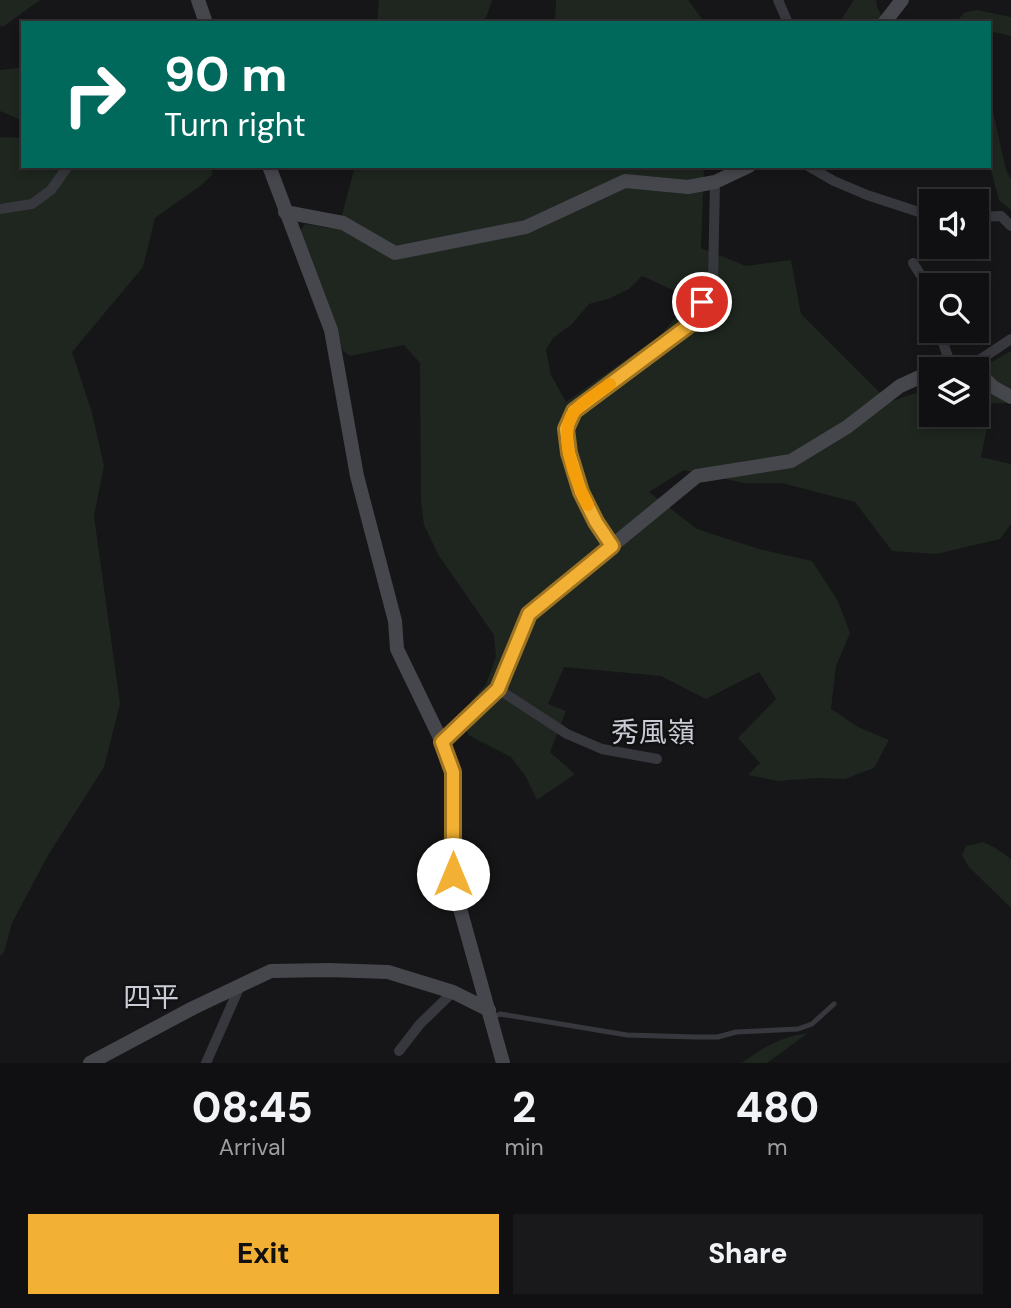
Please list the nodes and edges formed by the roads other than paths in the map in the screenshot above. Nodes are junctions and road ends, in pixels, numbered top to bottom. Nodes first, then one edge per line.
1 (198, 0) edge
2 (778, 0) edge
3 (902, 0) edge
4 (205, 21) edge
5 (787, 21) edge
6 (886, 21) edge
7 (67, 168) edge
8 (270, 168) edge
9 (745, 168) edge
10 (811, 168) edge
11 (715, 182) junction
12 (0, 209) edge
13 (285, 212) junction
14 (919, 212) edge
15 (989, 216) edge
16 (1011, 226) edge
17 (913, 263) dead end
18 (919, 273) edge
19 (1011, 339) edge
20 (989, 357) edge
21 (919, 377) edge
22 (989, 383) edge
23 (1011, 397) edge
24 (612, 546) junction
25 (498, 689) junction
26 (442, 742) junction
27 (657, 760) dead end
28 (480, 978) junction
29 (240, 986) junction
30 (453, 992) junction
31 (834, 1004) dead end
32 (490, 1014) junction
33 (399, 1051) dead end
34 (90, 1063) edge
35 (206, 1063) edge
36 (503, 1063) edge

1 - 4 street
2 - 5 street
3 - 6 street
7 - 12 street
8 - 13 street
9 - 11 street
10 - 14 street
11 - 13 street
11 - 24 street
13 - 26 street
15 - 16 street
17 - 18 street
19 - 20 street
21 - 24 street
22 - 23 street
24 - 25 street
25 - 26 street
25 - 27 street
26 - 28 street
28 - 30 street
28 - 32 street
29 - 30 street
29 - 34 street
29 - 35 street
30 - 32 street
30 - 33 street
31 - 32 lane
32 - 36 street

